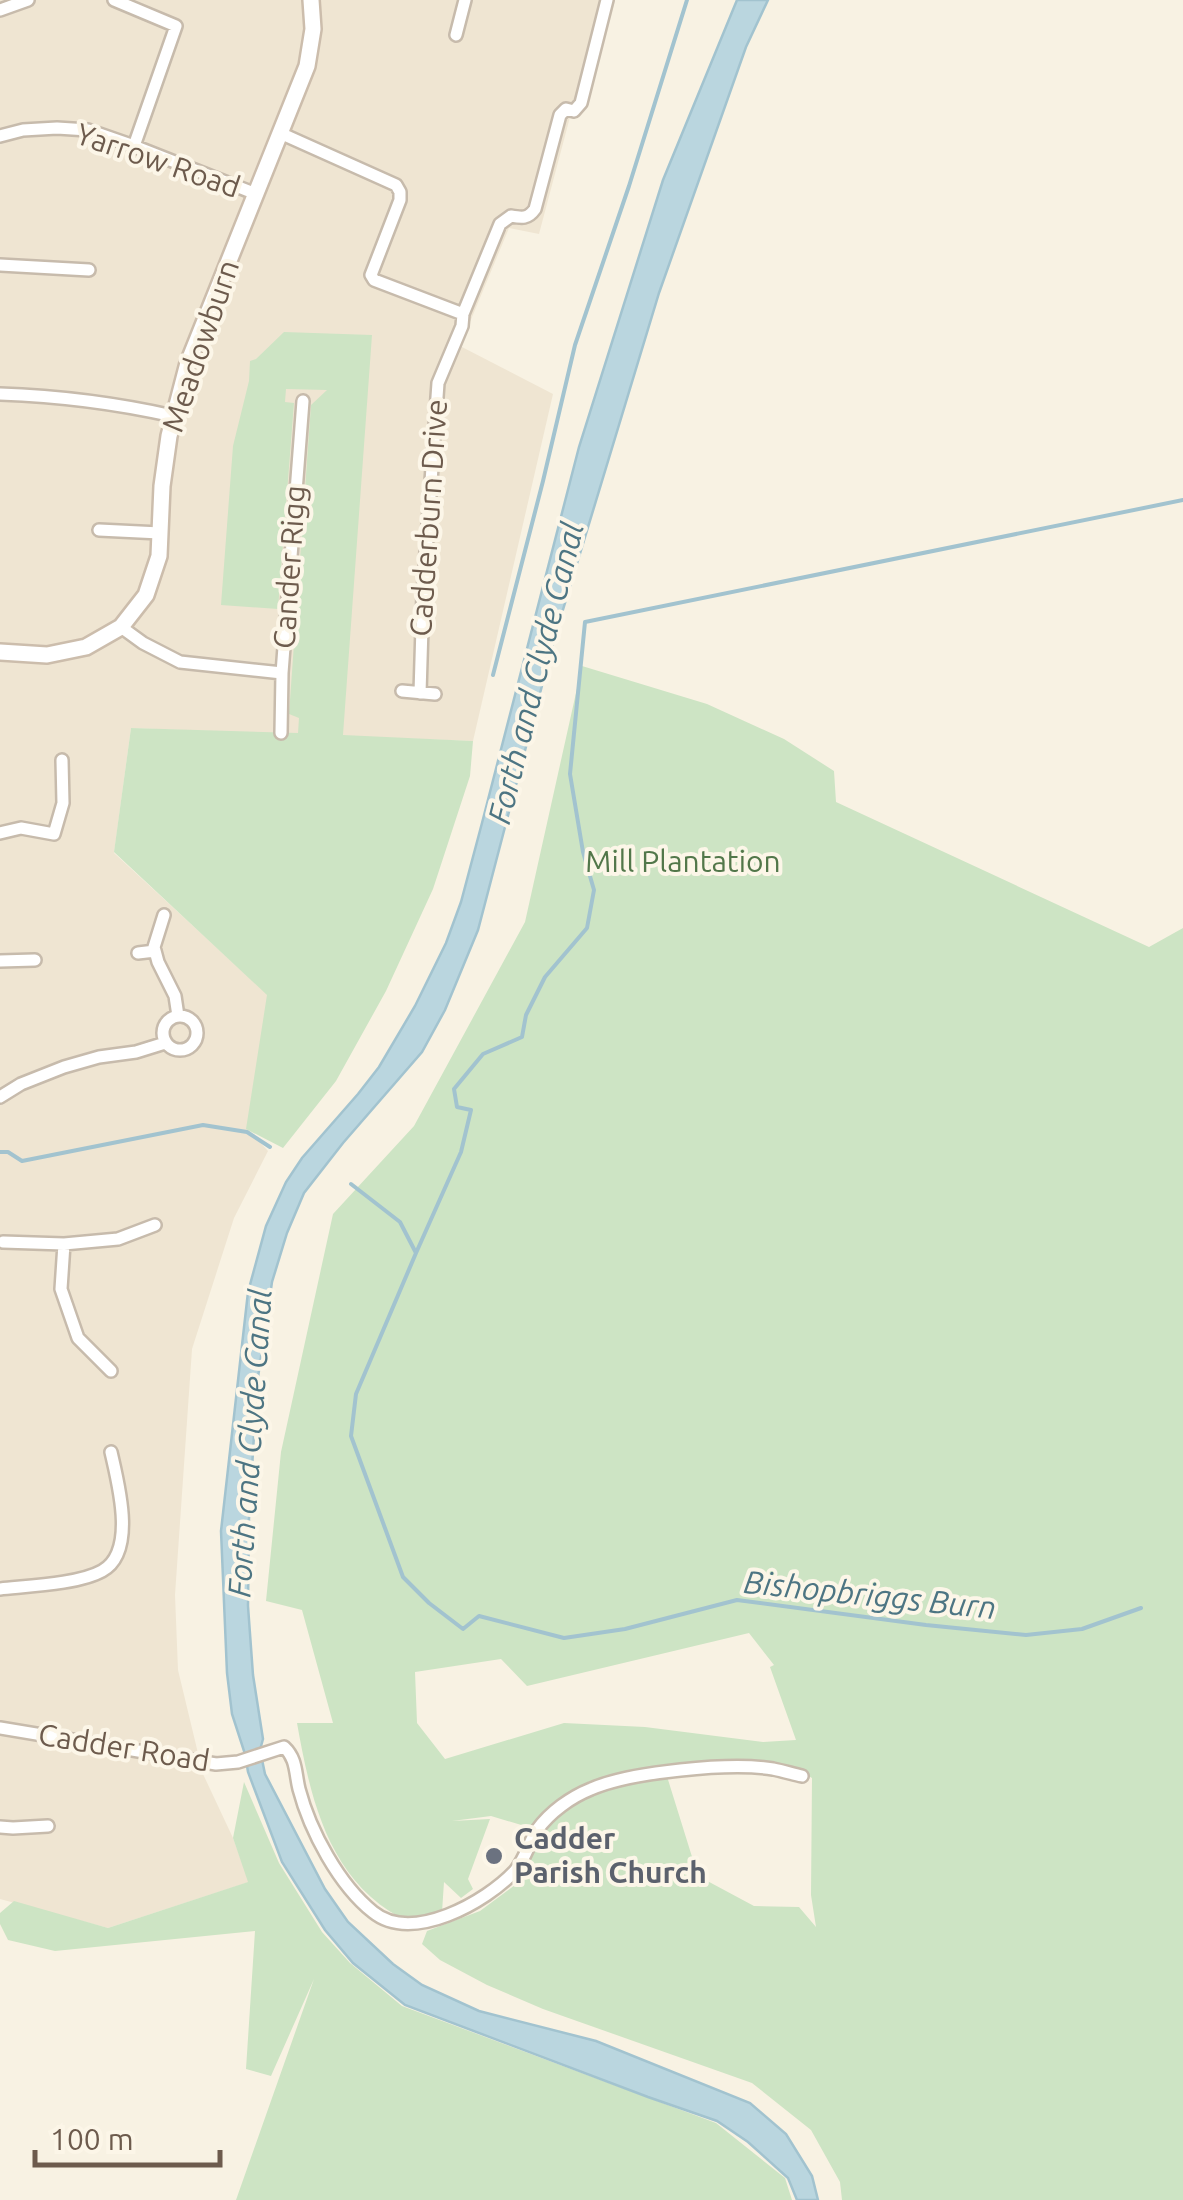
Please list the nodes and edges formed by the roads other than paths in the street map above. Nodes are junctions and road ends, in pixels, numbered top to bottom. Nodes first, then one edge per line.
1 (28, 0) edge
2 (114, 0) edge
3 (311, 0) edge
4 (465, 0) edge
5 (607, 0) edge
6 (0, 10) edge
7 (456, 35) dead end
8 (280, 133) junction
9 (0, 136) edge
10 (134, 146) junction
11 (256, 194) junction
12 (0, 264) edge
13 (90, 270) dead end
14 (463, 314) junction
15 (0, 394) edge
16 (302, 401) dead end
17 (173, 416) junction
18 (98, 530) dead end
19 (160, 533) junction
20 (121, 626) junction
21 (0, 652) edge
22 (282, 673) junction
23 (402, 691) dead end
24 (420, 693) junction
25 (435, 694) dead end
26 (281, 733) dead end
27 (62, 760) dead end
28 (0, 834) edge
29 (164, 915) dead end
30 (155, 951) junction
31 (138, 953) dead end
32 (35, 960) dead end
33 (0, 962) edge
34 (178, 1016) junction
35 (165, 1043) junction
36 (0, 1097) edge
37 (155, 1225) dead end
38 (1, 1242) edge
39 (64, 1244) junction
40 (110, 1371) dead end
41 (111, 1452) dead end
42 (0, 1589) edge
43 (0, 1728) edge
44 (802, 1776) dead end
45 (48, 1826) dead end
46 (0, 1827) edge

1 - 6 street
2 - 10 street
3 - 8 street, Meadowburn
4 - 7 street
5 - 14 street, Cadderburn Drive
8 - 11 street, Meadowburn
8 - 14 street
9 - 10 street, Yarrow Road
10 - 11 street, Yarrow Road
11 - 17 street, Meadowburn
12 - 13 street
14 - 24 street, Cadderburn Drive
15 - 17 street
16 - 22 street, Cander Rigg
17 - 19 street, Meadowburn
18 - 19 street
19 - 20 street, Meadowburn
20 - 21 street, Meadowburn
20 - 22 street
22 - 26 street, Cander Rigg
23 - 24 street
24 - 25 street
27 - 28 street
29 - 30 street
30 - 31 street
30 - 34 street
32 - 33 street
34 - 35 street
34 - 35 street
35 - 36 street
37 - 39 street
38 - 39 street
39 - 40 street
41 - 42 street
43 - 44 street, Cadder Road
45 - 46 street

